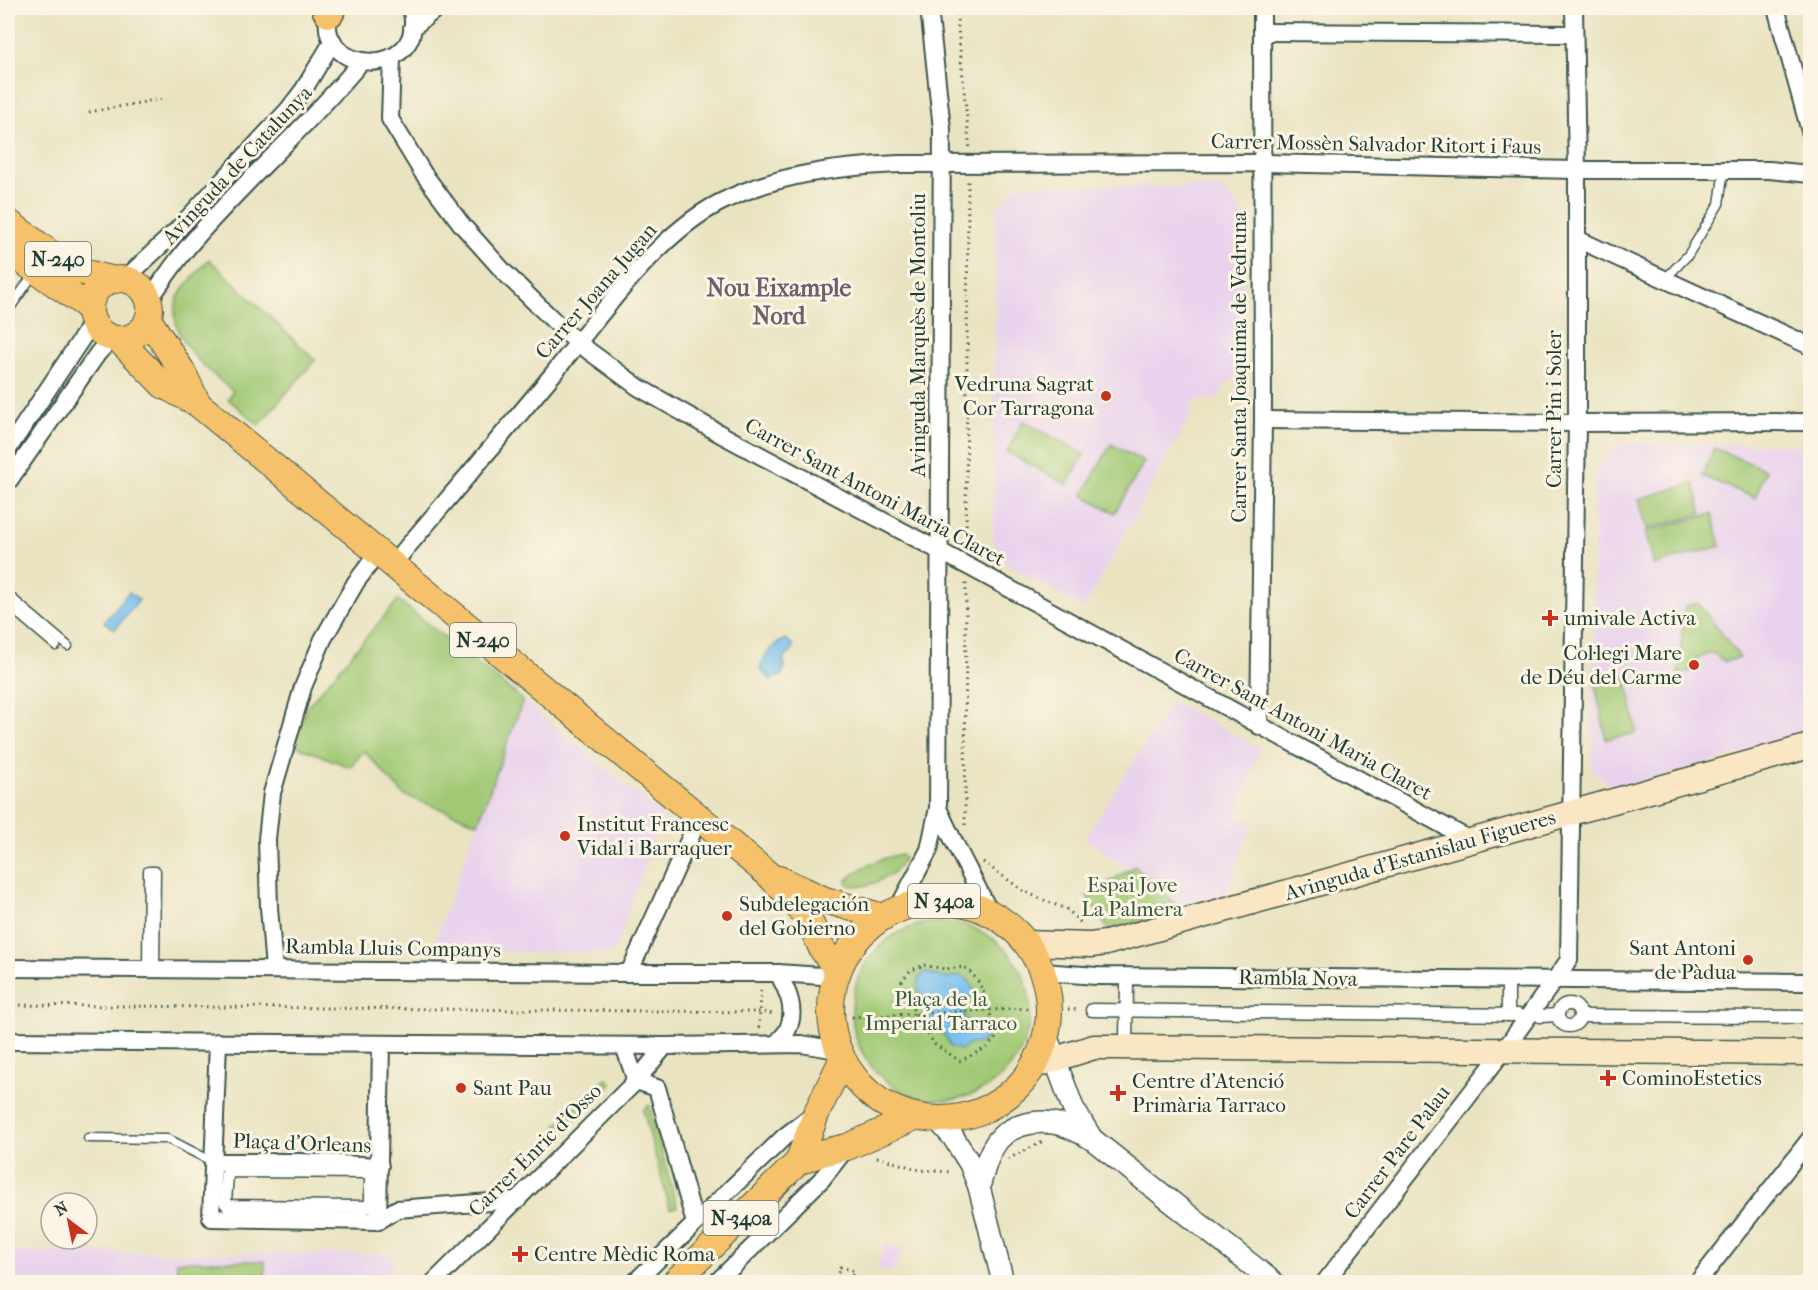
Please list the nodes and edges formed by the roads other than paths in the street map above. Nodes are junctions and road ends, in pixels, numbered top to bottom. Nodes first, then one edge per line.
1 (411, 8) edge
2 (437, 8) edge
3 (929, 8) edge
4 (1262, 8) edge
5 (1574, 8) edge
6 (1776, 8) edge
7 (330, 17) edge
8 (412, 28) junction
9 (1262, 32) junction
10 (1574, 34) junction
11 (392, 57) junction
12 (361, 62) junction
13 (1810, 131) edge
14 (1262, 163) junction
15 (941, 164) junction
16 (1577, 170) junction
17 (1724, 170) junction
18 (1810, 174) edge
19 (8, 222) edge
20 (1577, 239) junction
21 (8, 251) edge
22 (35, 271) junction
23 (1665, 279) junction
24 (120, 280) junction
25 (148, 309) junction
26 (8, 312) edge
27 (91, 314) junction
28 (115, 339) junction
29 (578, 343) junction
30 (1810, 346) edge
31 (198, 404) junction
32 (1263, 420) junction
33 (1810, 422) edge
34 (1577, 423) junction
35 (8, 449) edge
36 (8, 482) edge
37 (941, 552) junction
38 (385, 559) junction
39 (8, 595) edge
40 (8, 605) edge
41 (56, 646) dead end
42 (68, 646) dead end
43 (1259, 726) junction
44 (1810, 746) edge
45 (938, 808) junction
46 (1572, 812) junction
47 (699, 818) junction
48 (1470, 840) junction
49 (769, 875) junction
50 (890, 913) junction
51 (990, 913) junction
52 (1026, 943) junction
53 (8, 968) edge
54 (151, 968) junction
55 (274, 969) junction
56 (1042, 972) junction
57 (770, 973) junction
58 (629, 974) junction
59 (837, 974) junction
60 (1554, 980) junction
61 (1810, 982) edge
62 (1127, 985) dead end
63 (1508, 987) dead end
64 (1086, 1010) road end
65 (1126, 1011) junction
66 (1540, 1016) dead end
67 (1810, 1017) edge
68 (1126, 1039) dead end
69 (8, 1041) edge
70 (218, 1042) junction
71 (381, 1044) junction
72 (776, 1044) junction
73 (624, 1046) junction
74 (665, 1046) junction
75 (1504, 1050) junction
76 (1810, 1053) edge
77 (840, 1055) junction
78 (1044, 1062) junction
79 (636, 1081) junction
80 (817, 1112) junction
81 (926, 1118) junction
82 (88, 1138) dead end
83 (1092, 1138) junction
84 (1810, 1139) edge
85 (847, 1147) junction
86 (214, 1162) junction
87 (798, 1162) junction
88 (380, 1166) junction
89 (979, 1187) junction
90 (518, 1200) junction
91 (225, 1202) joint
92 (378, 1221) junction
93 (695, 1223) junction
94 (683, 1278) edge
95 (434, 1282) edge
96 (634, 1282) edge
97 (721, 1282) edge
98 (1004, 1282) edge
99 (1273, 1282) edge
100 (1325, 1282) edge
101 (1698, 1282) edge

1 - 8 street
2 - 8 street
3 - 15 street, Avinguda Marquès de Montoliu
4 - 9 street, Carrer Santa Joaquima de Vedruna
5 - 10 street, Carrer Pin i Soler
6 - 13 street
7 - 12 street
7 - 24 street, Avinguda de Catalunya
8 - 11 street
9 - 10 street
9 - 14 street, Carrer Santa Joaquima de Vedruna
10 - 16 street, Carrer Pin i Soler
11 - 12 street
11 - 29 street, Carrer Sant Antoni Maria Claret
12 - 25 street, Avinguda de Catalunya
14 - 15 street, Carrer Mossèn Salvador Ritort i Faus
14 - 16 street, Carrer Mossèn Salvador Ritort i Faus
14 - 32 street, Carrer Santa Joaquima de Vedruna
15 - 29 street, Carrer Joana Jugan
15 - 37 street, Avinguda Marquès de Montoliu
16 - 17 street, Carrer Mossèn Salvador Ritort i Faus
16 - 20 street, Carrer Pin i Soler
17 - 18 street, Carrer Mossèn Salvador Ritort i Faus
17 - 23 lane
19 - 24 main road, N-240
20 - 23 street
20 - 34 street, Carrer Pin i Soler
21 - 22 main road, N-240
22 - 26 lane
22 - 27 main road, N-240
23 - 30 street
24 - 25 main road, N-240
24 - 27 main road, N-240
25 - 28 main road
25 - 31 main road, N-240
27 - 28 main road, N-240
27 - 35 street
28 - 31 main road, N-240
28 - 36 street
29 - 37 street, Carrer Sant Antoni Maria Claret
29 - 38 street, Carrer Joana Jugan
31 - 38 main road, N-240
32 - 34 street
32 - 43 street, Carrer Santa Joaquima de Vedruna
33 - 34 street
34 - 46 street, Carrer Pin i Soler
37 - 43 street, Carrer Sant Antoni Maria Claret
37 - 45 street, Avinguda Marquès de Montoliu
38 - 47 main road, N-240
38 - 55 street, Carrer Joana Jugan
39 - 42 lane
40 - 41 lane
43 - 48 street, Carrer Sant Antoni Maria Claret
44 - 46 main road, Avinguda d'Estanislau Figueres
45 - 50 street, Avinguda Marquès de Montoliu
45 - 51 street, Avinguda Marquès de Montoliu
46 - 48 main road, Avinguda d'Estanislau Figueres
46 - 60 street, Carrer Pin i Soler
47 - 49 main road, N-240
47 - 58 street
48 - 52 main road, Avinguda d'Estanislau Figueres
49 - 50 main road, N-240
49 - 59 main road, N-240
50 - 51 main road, N 340a
50 - 59 main road, N 340a
51 - 52 main road, N 340a
52 - 56 main road, N 340a
53 - 54 street, Rambla Lluis Companys
54 - 54 lane
54 - 55 street, Rambla Lluis Companys
55 - 58 street, Rambla Lluis Companys
56 - 60 street, Rambla Nova
56 - 78 main road, N 340a
57 - 58 street, Rambla Lluis Companys
57 - 59 street, Rambla Lluis Companys
57 - 72 street
59 - 77 main road, N 340a
60 - 61 street, Rambla Nova
60 - 75 street
62 - 65 street
63 - 65 street, Rambla Nova
64 - 65 street, Rambla Nova
65 - 68 street
66 - 67 street
69 - 70 street
70 - 71 street
70 - 86 street
71 - 73 street
71 - 88 street
72 - 74 street
72 - 77 street
73 - 74 street
73 - 79 street
74 - 79 street, Carrer Enric d'Osso
75 - 76 main road
75 - 78 main road
75 - 100 street, Carrer Pare Palau
77 - 80 main road, N-340a
77 - 81 main road, N 340a
78 - 81 main road, N 340a
78 - 83 street
79 - 90 street, Carrer Enric d'Osso
79 - 93 street
80 - 87 main road, N-340a
80 - 93 street
81 - 85 main road, N-340a
81 - 89 street
82 - 86 lane
83 - 89 street
83 - 99 street
84 - 101 street
85 - 87 main road, N-340a
85 - 97 street
86 - 88 street, Plaça d'Orleans
86 - 92 street, Plaça d'Orleans
87 - 94 main road, N-340a
88 - 92 street, Plaça d'Orleans
89 - 98 street
90 - 92 street, Plaça d'Orleans
90 - 95 street, Carrer Enric d'Osso
91 - 91 street, Plaça d'Orleans
93 - 96 street

